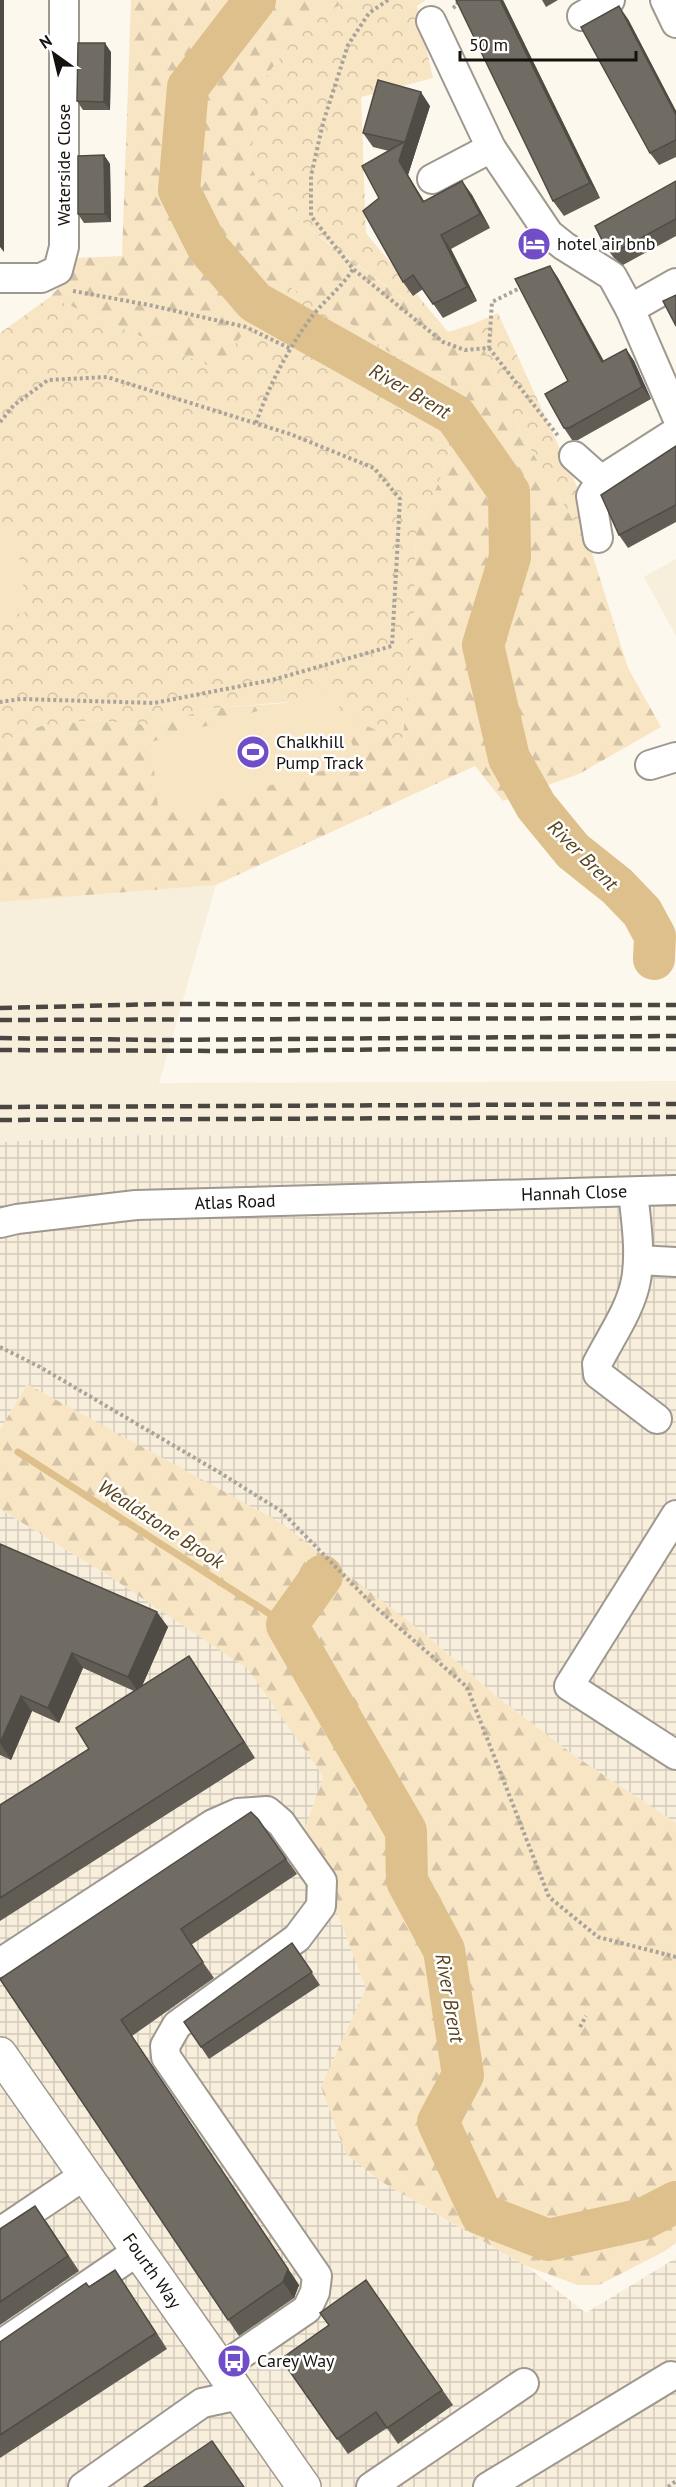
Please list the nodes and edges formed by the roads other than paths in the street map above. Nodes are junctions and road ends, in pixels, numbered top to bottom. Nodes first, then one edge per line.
1 (64, 0) edge
2 (609, 0) edge
3 (665, 0) edge
4 (582, 16) dead end
5 (431, 21) dead end
6 (676, 23) edge
7 (491, 148) junction
8 (432, 179) dead end
9 (0, 278) edge
10 (676, 283) edge
11 (630, 309) junction
12 (676, 415) edge
13 (676, 432) edge
14 (574, 456) road end
15 (601, 480) junction
16 (598, 538) dead end
17 (676, 1191) edge
18 (633, 1192) junction
19 (471, 1196) joint
20 (0, 1223) edge
21 (638, 1260) junction
22 (676, 1262) edge
23 (657, 1419) dead end
24 (676, 1515) edge
25 (676, 1755) edge
26 (0, 1963) edge
27 (0, 2054) edge
28 (85, 2175) junction
29 (0, 2232) edge
30 (138, 2251) junction
31 (0, 2344) edge
32 (221, 2368) junction
33 (671, 2376) dead end
34 (524, 2383) dead end
35 (239, 2395) junction
36 (83, 2487) edge
37 (304, 2487) edge
38 (371, 2487) edge
39 (488, 2487) edge

1 - 9 street, Waterside Close
2 - 4 street
3 - 6 street
5 - 7 street
7 - 8 street
7 - 11 street
10 - 11 street
11 - 12 street
13 - 15 street
14 - 15 street
15 - 16 street
17 - 18 street, Hannah Close
18 - 19 street, Hannah Close
18 - 21 street
19 - 20 street, Atlas Road
21 - 22 street
21 - 23 street
24 - 25 street
26 - 32 street
27 - 28 main road, Fourth Way
28 - 29 street
28 - 30 main road, Fourth Way
30 - 31 street
30 - 32 main road, Fourth Way
32 - 35 main road, Fourth Way
33 - 39 street
34 - 38 street
35 - 36 street
35 - 37 main road, Fourth Way

